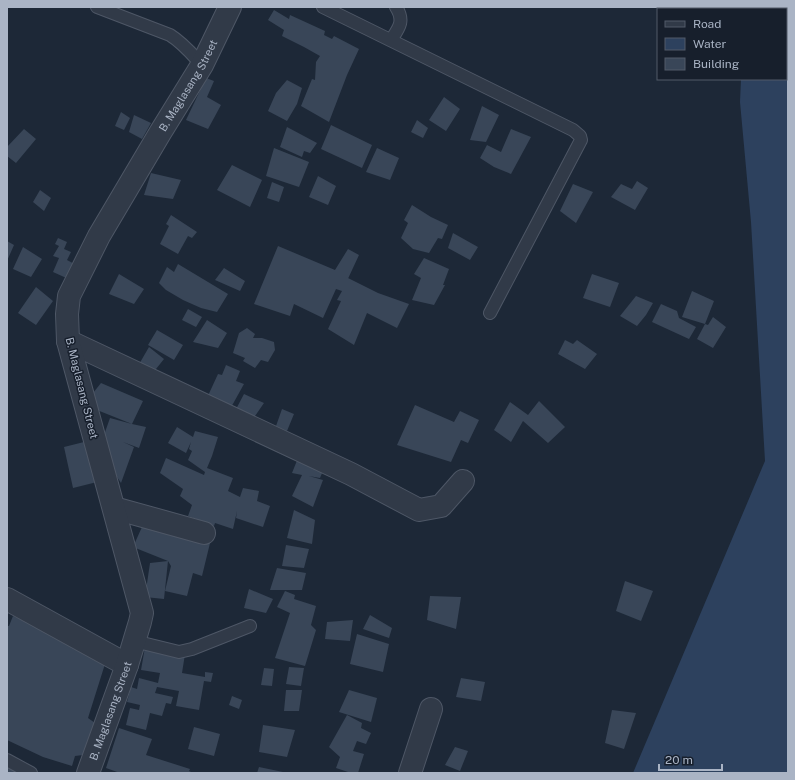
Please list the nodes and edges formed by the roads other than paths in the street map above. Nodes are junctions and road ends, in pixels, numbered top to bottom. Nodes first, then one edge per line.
1 (97, 7) edge
2 (230, 7) edge
3 (323, 7) edge
4 (396, 7) edge
5 (392, 40) junction
6 (202, 65) junction
7 (490, 313) dead end
8 (68, 341) junction
9 (463, 481) dead end
10 (114, 508) junction
11 (204, 533) dead end
12 (7, 599) edge
13 (250, 626) dead end
14 (134, 641) junction
15 (128, 664) junction
16 (431, 710) dead end
17 (7, 760) edge
18 (31, 773) edge
19 (88, 773) edge
20 (410, 773) edge

1 - 6 lane
2 - 6 street, B. Maglasang Street
3 - 5 lane
4 - 5 lane
5 - 7 lane
6 - 8 street, B. Maglasang Street
8 - 9 street
8 - 10 street, B. Maglasang Street
10 - 11 street
10 - 14 street, B. Maglasang Street
12 - 15 street
13 - 14 lane
14 - 15 street, B. Maglasang Street
15 - 19 street, B. Maglasang Street
16 - 20 street
17 - 18 lane

